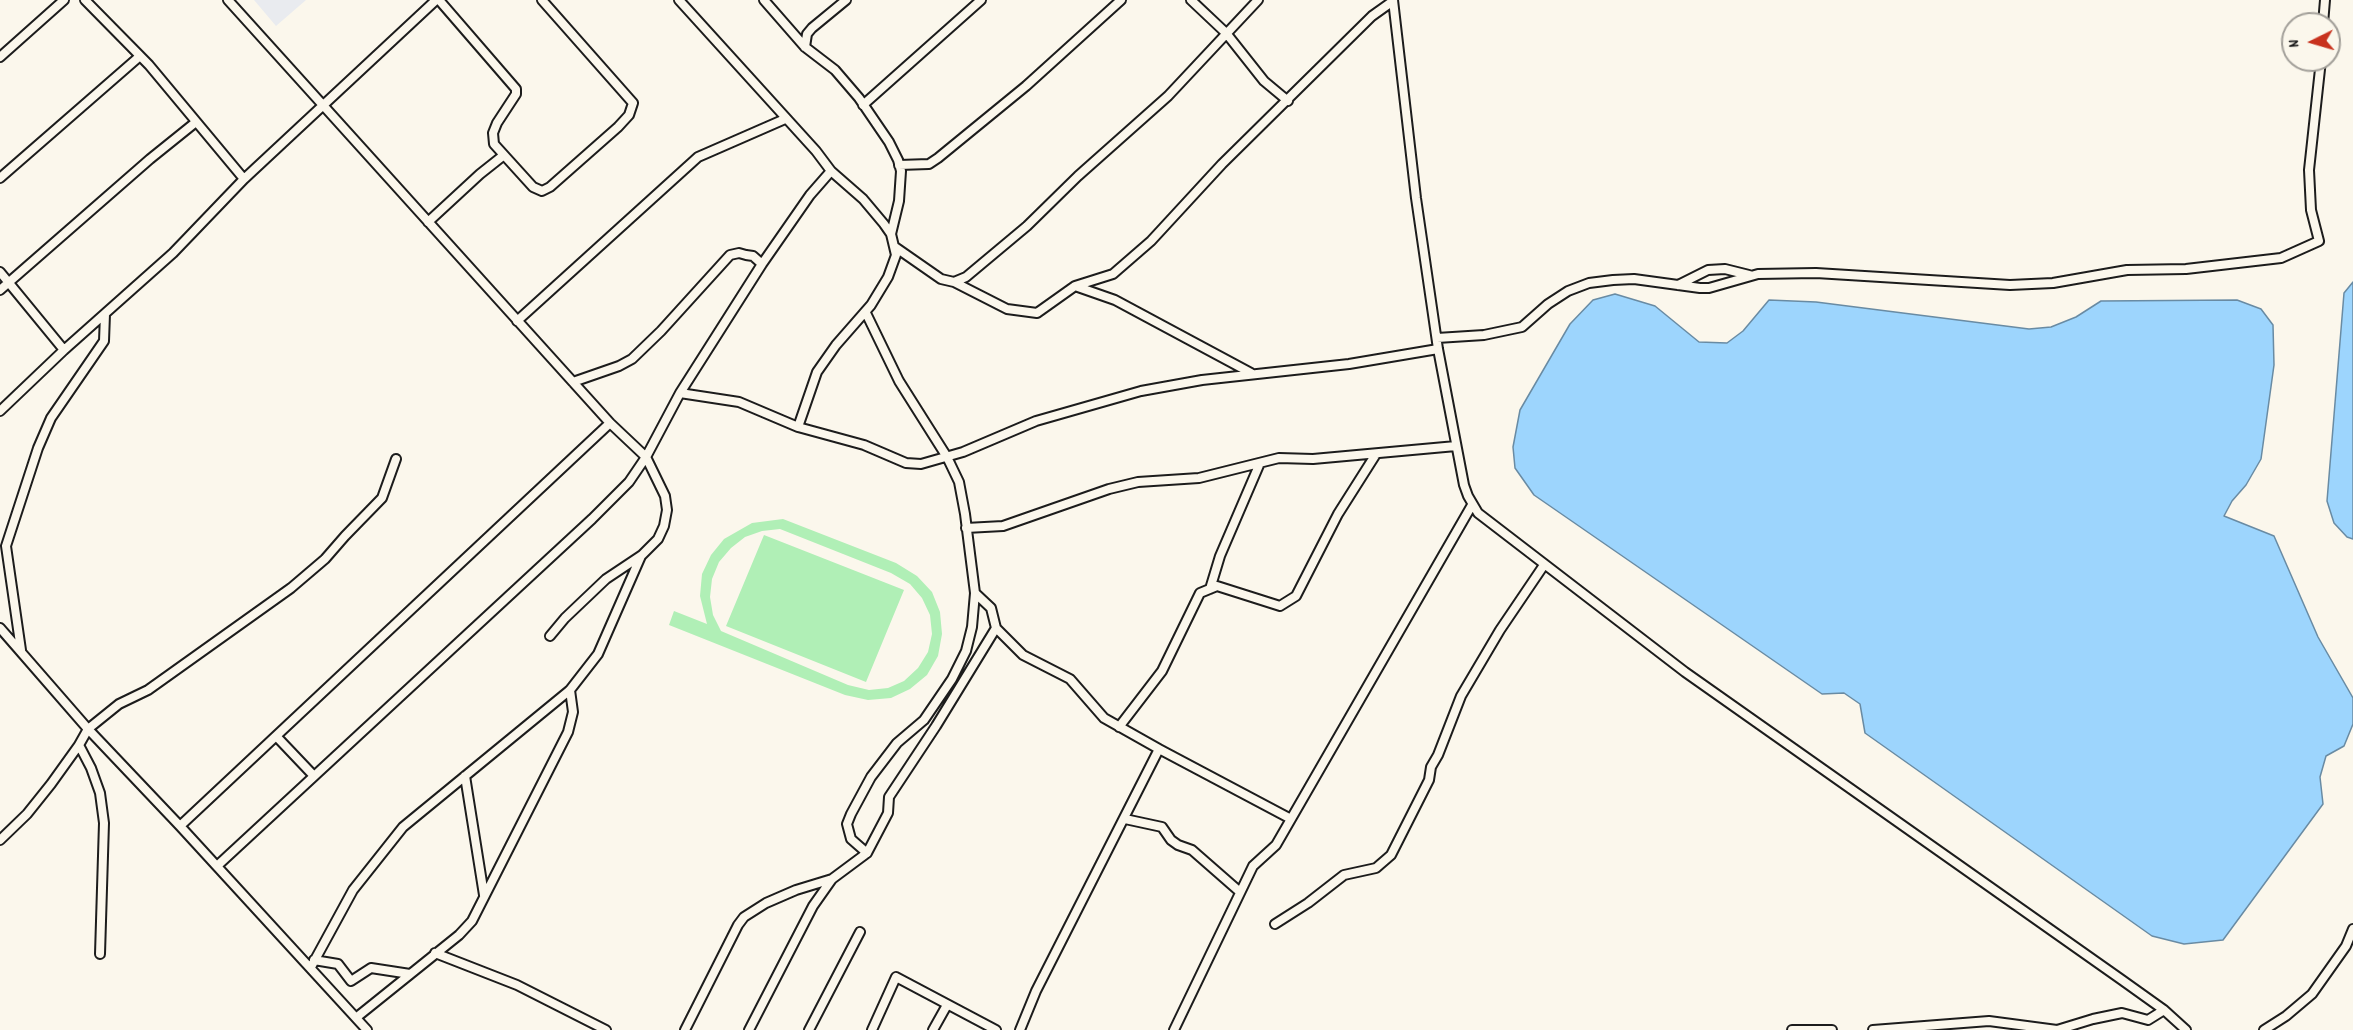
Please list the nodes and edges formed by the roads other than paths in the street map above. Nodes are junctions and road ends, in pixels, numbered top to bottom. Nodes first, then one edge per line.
1 (64, 0) edge
2 (85, 0) edge
3 (228, 0) edge
4 (438, 0) edge
5 (542, 0) edge
6 (679, 0) edge
7 (764, 0) edge
8 (846, 0) edge
9 (981, 0) edge
10 (1121, 0) edge
11 (1191, 0) edge
12 (1258, 0) edge
13 (1393, 1) edge
14 (1226, 33) junction
15 (805, 47) junction
16 (140, 56) junction
17 (0, 57) edge
18 (2319, 72) edge
19 (1288, 101) junction
20 (322, 104) junction
21 (863, 105) junction
22 (785, 119) junction
23 (196, 122) junction
24 (504, 155) junction
25 (899, 165) junction
26 (831, 171) junction
27 (0, 178) edge
28 (244, 179) junction
29 (428, 222) junction
30 (891, 234) junction
31 (894, 247) junction
32 (762, 264) junction
33 (0, 272) edge
34 (1750, 276) junction
35 (9, 282) junction
36 (954, 282) junction
37 (1678, 285) junction
38 (1075, 286) junction
39 (0, 290) edge
40 (866, 313) junction
41 (105, 314) junction
42 (517, 321) junction
43 (1437, 338) junction
44 (1438, 349) junction
45 (64, 350) junction
46 (1253, 374) junction
47 (573, 382) junction
48 (680, 393) junction
49 (0, 411) edge
50 (610, 423) junction
51 (798, 428) junction
52 (1456, 446) junction
53 (1376, 454) junction
54 (646, 457) junction
55 (946, 457) junction
56 (396, 459) dead end
57 (1260, 463) junction
58 (1472, 505) junction
59 (966, 528) junction
60 (642, 555) junction
61 (1545, 565) junction
62 (1210, 589) junction
63 (975, 593) junction
64 (0, 628) edge
65 (996, 628) junction
66 (550, 636) dead end
67 (21, 652) junction
68 (570, 690) junction
69 (1119, 727) junction
70 (88, 729) junction
71 (276, 736) junction
72 (80, 745) junction
73 (1160, 749) junction
74 (314, 776) junction
75 (465, 776) junction
76 (1125, 819) junction
77 (1291, 819) junction
78 (180, 826) junction
79 (0, 840) edge
80 (867, 853) junction
81 (217, 866) junction
82 (832, 879) junction
83 (1240, 892) junction
84 (484, 897) junction
85 (1275, 924) dead end
86 (2353, 929) edge
87 (860, 932) dead end
88 (435, 953) junction
89 (100, 954) dead end
90 (312, 964) junction
91 (410, 974) junction
92 (947, 1005) junction
93 (2164, 1010) junction
94 (357, 1017) junction
95 (2268, 1029) edge
96 (367, 1030) edge
97 (606, 1030) edge
98 (685, 1030) edge
99 (749, 1030) edge
100 (809, 1030) edge
101 (872, 1030) edge
102 (933, 1030) edge
103 (994, 1030) edge
104 (1020, 1030) edge
105 (1174, 1030) edge
106 (1792, 1030) edge
107 (1832, 1030) edge
108 (1873, 1030) edge
109 (2186, 1030) edge

1 - 17 street
2 - 16 street
3 - 20 street
4 - 20 street
4 - 24 street
5 - 24 street
6 - 22 street
7 - 15 street
8 - 15 street
9 - 21 street
10 - 25 street
11 - 14 street
12 - 14 street
13 - 19 street
13 - 43 street
14 - 19 street
14 - 36 street
15 - 21 street
16 - 23 street
16 - 27 street
18 - 34 street
19 - 38 street
20 - 28 street
20 - 29 street
21 - 25 street
22 - 26 street
22 - 42 street
23 - 28 street
23 - 35 street
24 - 29 street
25 - 30 street
26 - 30 street
26 - 32 street
28 - 41 street
29 - 42 street
30 - 31 street
31 - 36 street
31 - 40 street
32 - 47 street
32 - 48 street
33 - 35 street
34 - 37 street
34 - 37 street
35 - 39 street
35 - 45 street
36 - 38 street
37 - 43 street
38 - 46 street
40 - 51 street
40 - 55 street
41 - 45 street
41 - 67 street
42 - 47 street
43 - 44 street
44 - 46 street
44 - 52 street
45 - 49 street
46 - 55 street
47 - 50 street
48 - 51 street
48 - 54 street
50 - 54 street
50 - 71 street
51 - 55 street
52 - 53 street
52 - 58 street
53 - 57 street
53 - 62 street
54 - 60 street
54 - 74 street
55 - 59 street
56 - 70 street
57 - 59 street
57 - 62 street
58 - 61 street
58 - 77 street
59 - 63 street
60 - 66 street
60 - 68 street
61 - 85 street
61 - 93 street
62 - 69 street
63 - 65 street
63 - 80 street
64 - 67 street
65 - 69 street
65 - 80 street
67 - 70 street
68 - 75 street
68 - 84 street
69 - 73 street
70 - 72 street
70 - 78 street
71 - 74 street
71 - 78 street
72 - 79 street
72 - 89 street
73 - 76 street
73 - 77 street
74 - 81 street
75 - 84 street
75 - 90 street
76 - 83 street
76 - 104 street
77 - 83 street
78 - 81 street
80 - 82 street
81 - 90 street
82 - 98 street
82 - 99 street
83 - 105 street
84 - 88 street
86 - 95 street
87 - 100 street
88 - 91 street
88 - 97 street
90 - 91 street
90 - 94 street
91 - 94 street
92 - 101 street
92 - 102 street
92 - 103 street
93 - 108 street
93 - 109 street
94 - 96 street
106 - 107 street

